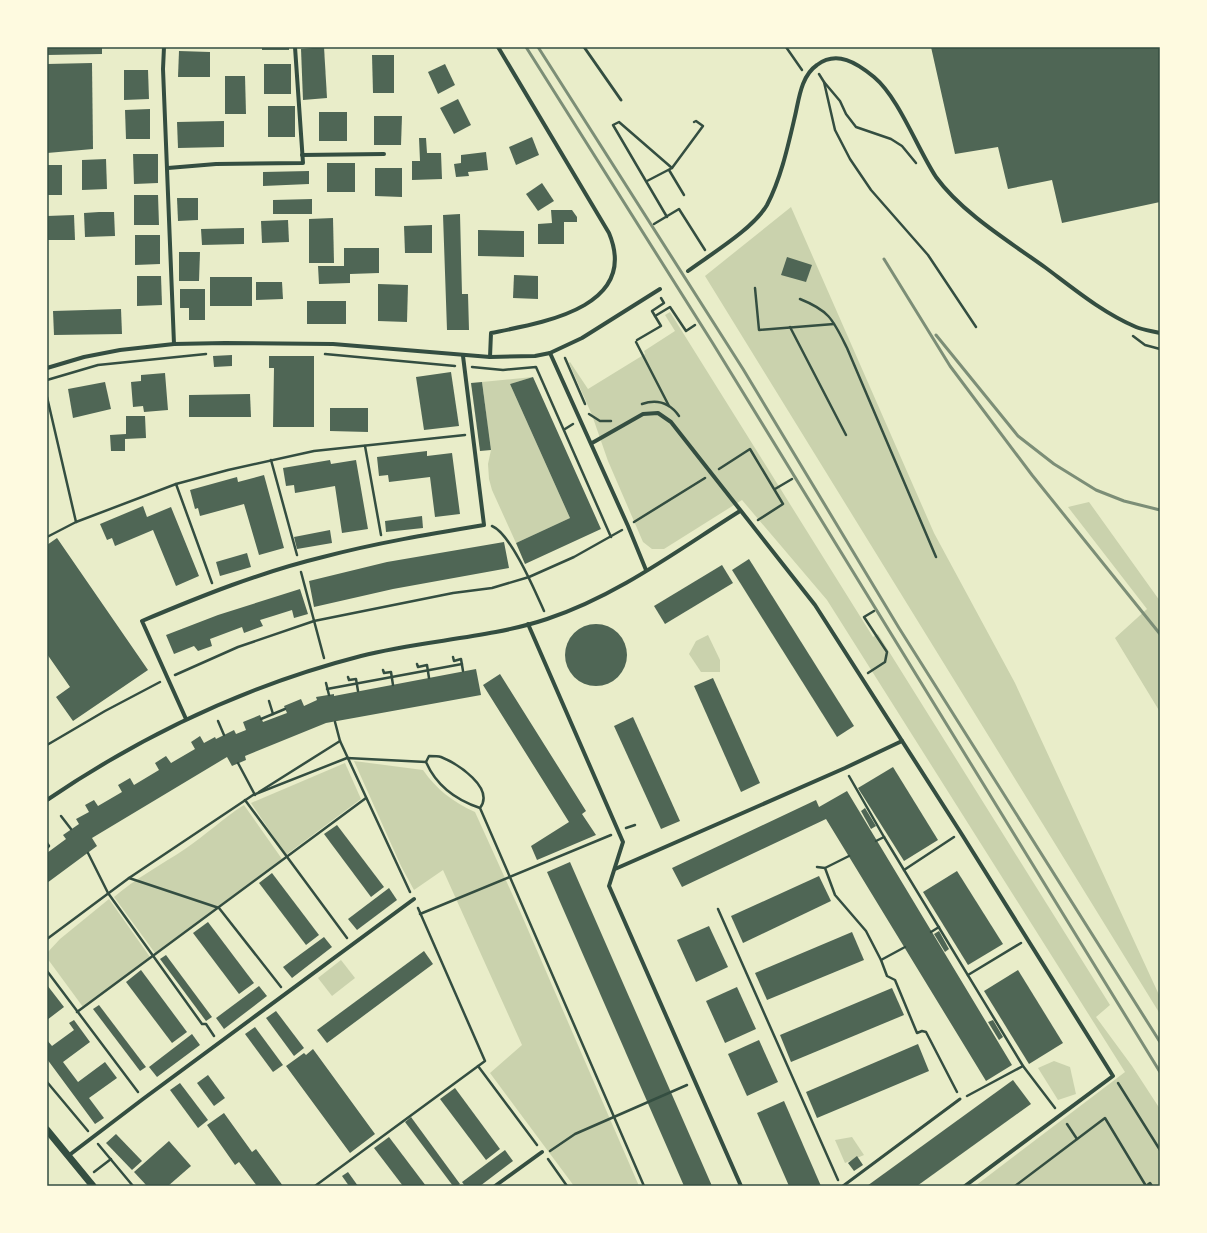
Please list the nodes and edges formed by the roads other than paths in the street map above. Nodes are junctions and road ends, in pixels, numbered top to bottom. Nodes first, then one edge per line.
1 (164, 47) edge
2 (296, 47) edge
3 (498, 47) edge
4 (584, 47) edge
5 (621, 100) dead end
6 (384, 154) dead end
7 (302, 155) junction
8 (168, 168) junction
9 (688, 271) dead end
10 (660, 289) dead end
11 (1160, 333) edge
12 (174, 344) junction
13 (550, 353) junction
14 (462, 356) junction
15 (490, 357) junction
16 (47, 368) edge
17 (592, 443) junction
18 (740, 511) junction
19 (646, 570) junction
20 (528, 624) junction
21 (186, 719) junction
22 (902, 741) junction
23 (47, 800) edge
24 (615, 869) junction
25 (414, 899) dead end
26 (960, 1099) road end
27 (47, 1130) edge
28 (542, 1152) road end
29 (68, 1156) junction
30 (93, 1186) edge
31 (495, 1186) edge
32 (741, 1186) edge
33 (843, 1186) edge
34 (965, 1186) edge

1 - 8 street
2 - 7 street
3 - 15 street
4 - 5 lane
6 - 7 street
7 - 8 street
8 - 12 street
9 - 11 street
10 - 13 street
12 - 14 street
12 - 16 street
13 - 15 street
13 - 17 street
14 - 15 street
14 - 21 street
17 - 18 street
17 - 19 street
18 - 19 street
18 - 22 street
19 - 20 street
20 - 21 street
20 - 24 street
21 - 23 street
22 - 24 street
22 - 34 street
24 - 32 street
25 - 29 street
26 - 33 lane
27 - 29 street
28 - 31 street
29 - 30 street

